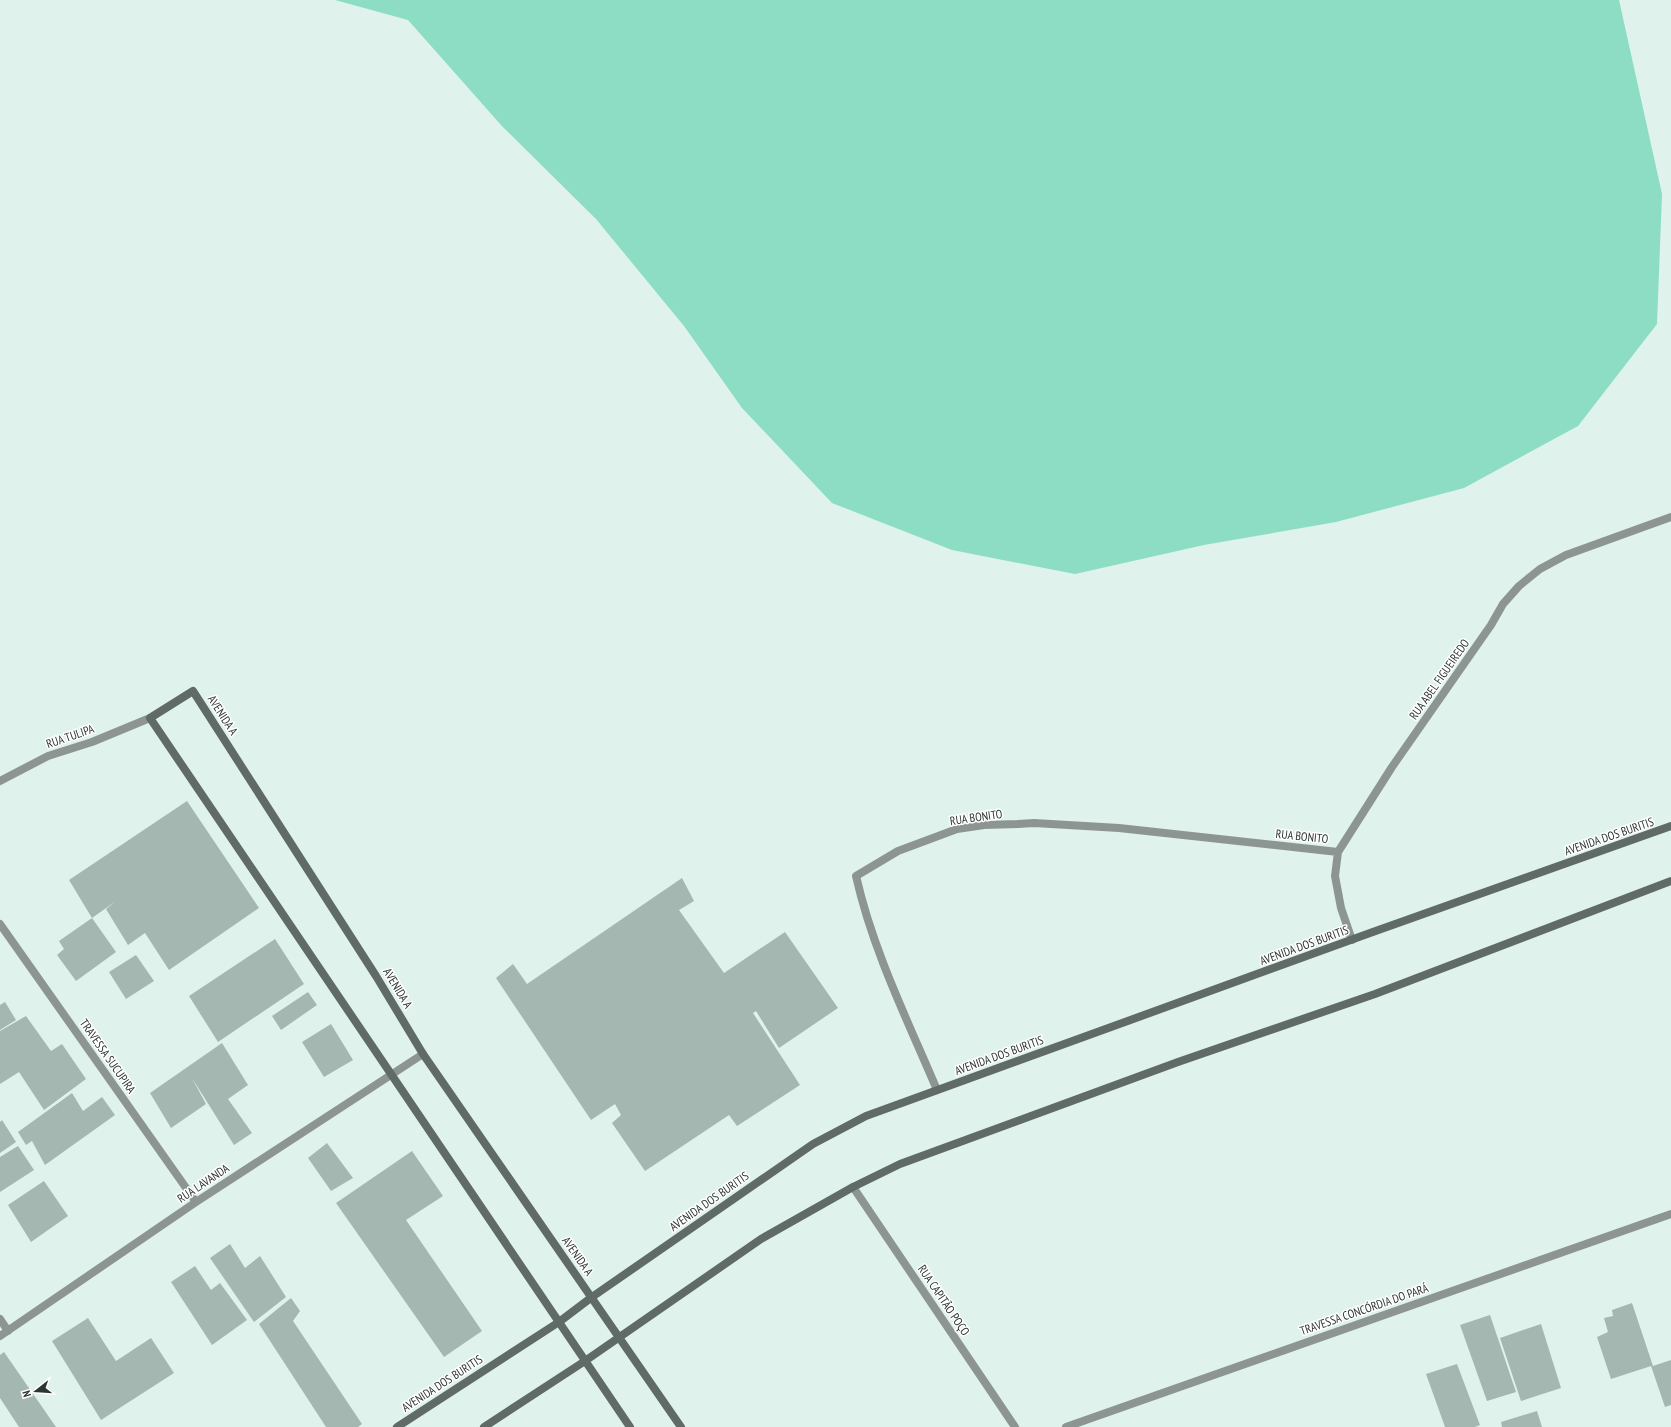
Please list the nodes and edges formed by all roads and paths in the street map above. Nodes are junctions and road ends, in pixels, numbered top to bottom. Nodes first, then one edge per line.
1 (1671, 517) edge
2 (150, 718) junction
3 (0, 780) edge
4 (1671, 826) edge
5 (1338, 852) junction
6 (1671, 881) edge
7 (0, 924) edge
8 (1352, 940) junction
9 (423, 1054) junction
10 (392, 1074) junction
11 (937, 1090) junction
12 (853, 1187) junction
13 (196, 1202) junction
14 (1671, 1214) edge
15 (592, 1297) junction
16 (0, 1319) edge
17 (559, 1322) junction
18 (8, 1331) junction
19 (0, 1336) edge
20 (618, 1338) junction
21 (585, 1361) junction
22 (397, 1427) edge
23 (484, 1427) edge
24 (630, 1427) edge
25 (681, 1427) edge
26 (1015, 1427) edge
27 (1066, 1427) edge

1 - 5 street, RUA ABEL FIGUEIREDO
2 - 3 street, RUA TULIPA
2 - 9 main road, AVENIDA A
2 - 10 main road
4 - 8 main road, AVENIDA DOS BURITIS
5 - 8 street, RUA ABEL FIGUEIREDO
5 - 11 street, RUA BONITO
6 - 12 main road
7 - 13 street, TRAVESSA SUCUPIRA
8 - 11 main road, AVENIDA DOS BURITIS
9 - 10 street, RUA LAVANDA
9 - 15 main road, AVENIDA A
10 - 13 street, RUA LAVANDA
10 - 17 main road
11 - 15 main road, AVENIDA DOS BURITIS
12 - 20 main road
12 - 26 street, RUA CAPITÃO POÇO
13 - 18 street, RUA LAVANDA
14 - 27 street, TRAVESSA CONCÓRDIA DO PARÁ
15 - 17 main road, AVENIDA DOS BURITIS
15 - 20 main road, AVENIDA A
16 - 18 street
17 - 21 main road
17 - 22 main road, AVENIDA DOS BURITIS
18 - 19 street, RUA LAVANDA
20 - 21 main road
20 - 25 main road, AVENIDA A
21 - 23 main road
21 - 24 main road

